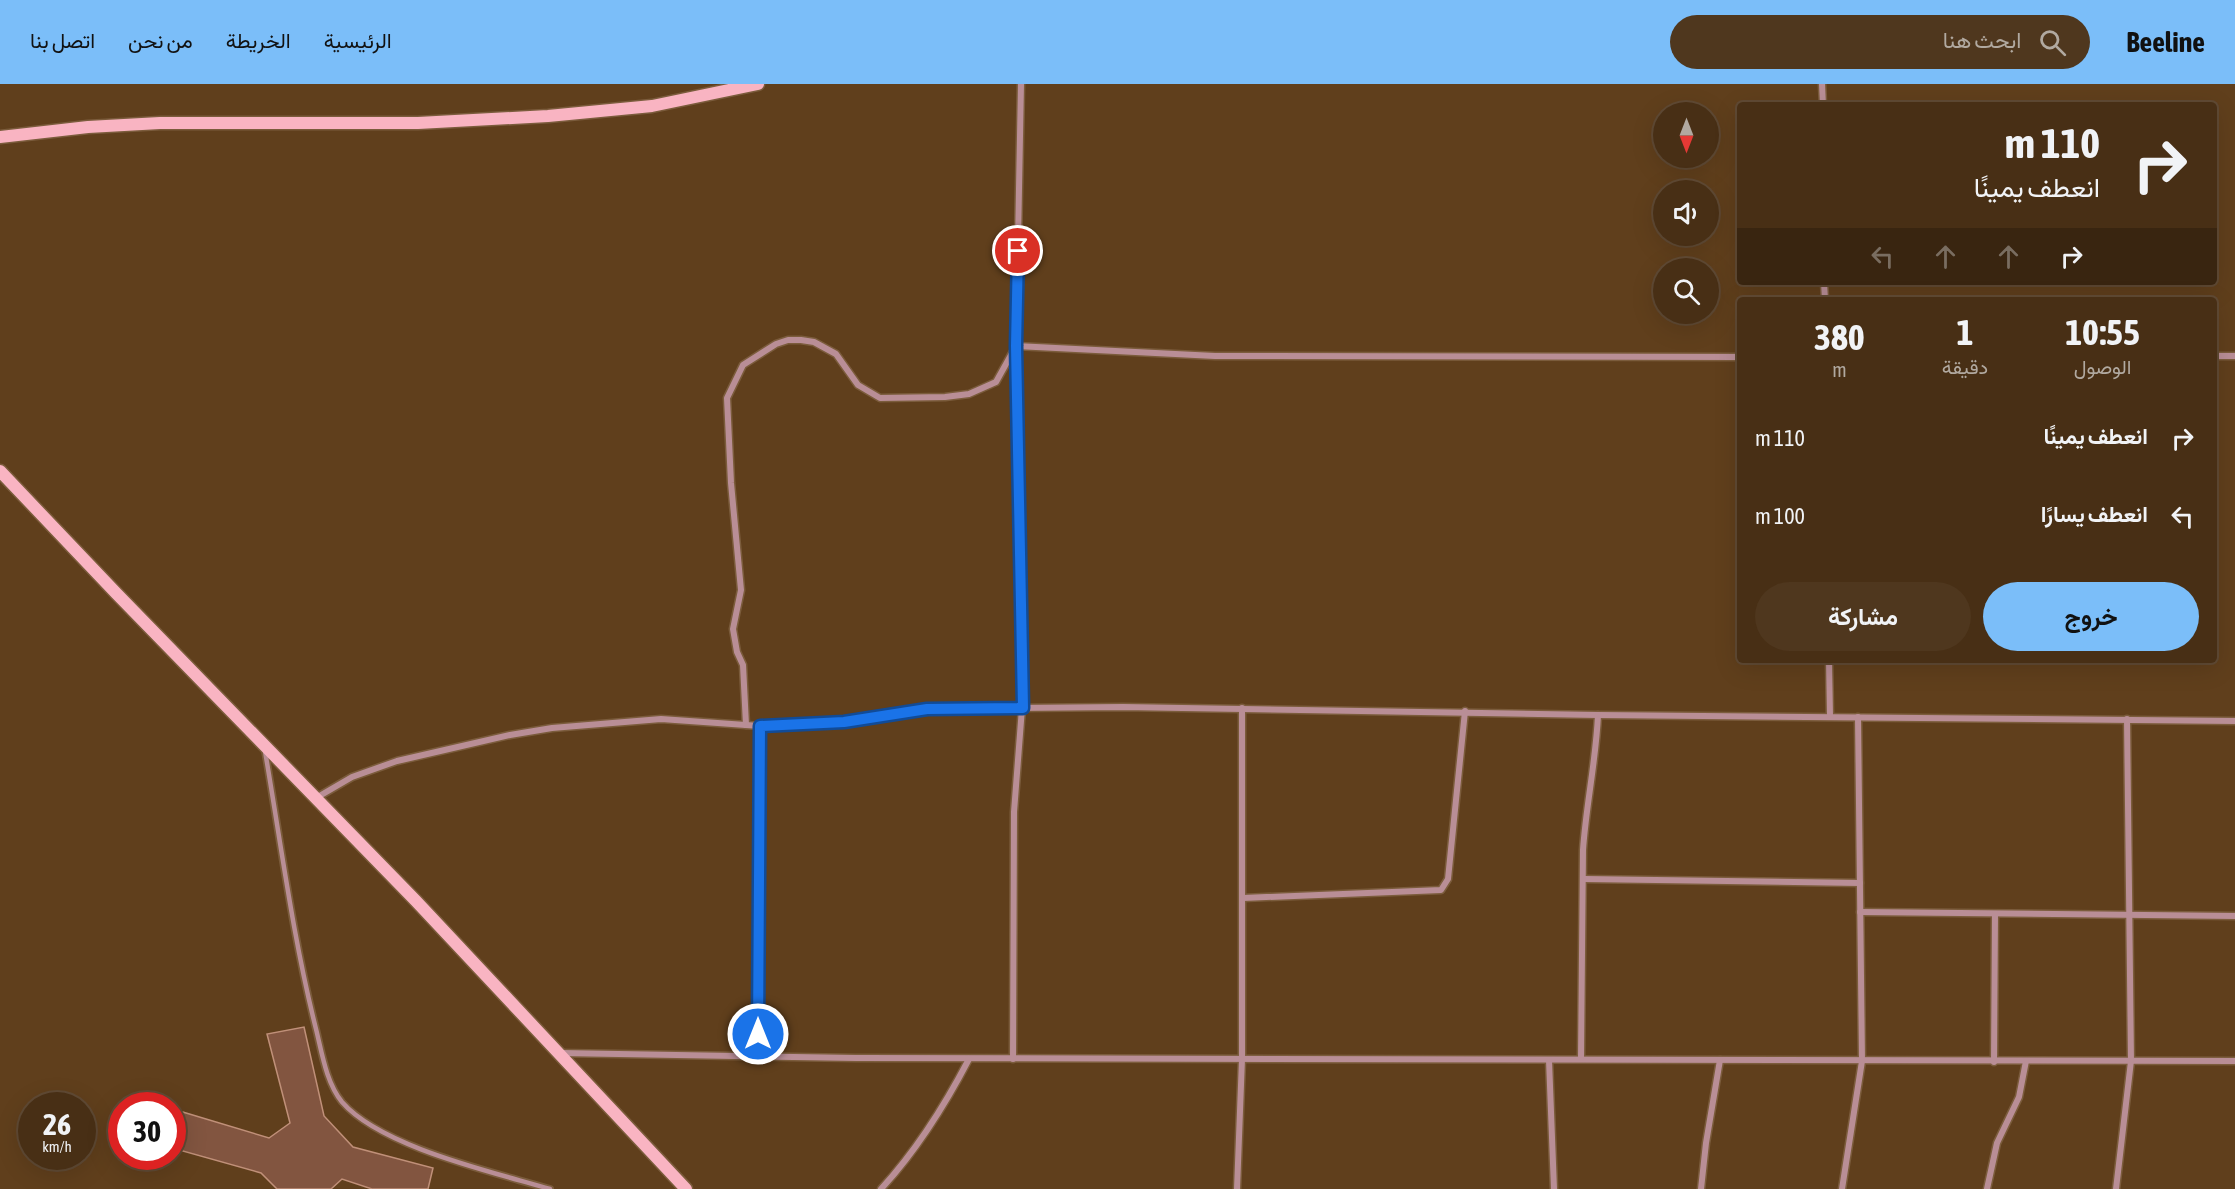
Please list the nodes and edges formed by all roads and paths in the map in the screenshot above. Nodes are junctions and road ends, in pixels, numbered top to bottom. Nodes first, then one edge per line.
1 (758, 84) edge
2 (1021, 84) edge
3 (1822, 84) edge
4 (1823, 102) edge
5 (0, 137) edge
6 (1016, 346) junction
7 (2217, 356) edge
8 (2235, 356) edge
9 (1737, 357) edge
10 (0, 471) edge
11 (1829, 663) edge
12 (1023, 708) junction
13 (1242, 708) junction
14 (1465, 711) junction
15 (1598, 715) junction
16 (1830, 716) junction
17 (1858, 717) junction
18 (2127, 719) junction
19 (2235, 721) edge
20 (746, 725) junction
21 (760, 726) junction
22 (264, 747) junction
23 (316, 798) junction
24 (1584, 879) junction
25 (1860, 883) junction
26 (1243, 898) junction
27 (1860, 912) junction
28 (1995, 914) junction
29 (2129, 915) junction
30 (2235, 916) edge
31 (556, 1053) junction
32 (758, 1058) junction
33 (1581, 1058) junction
34 (969, 1059) junction
35 (1013, 1059) junction
36 (1242, 1059) junction
37 (1549, 1060) junction
38 (1720, 1060) junction
39 (1862, 1061) junction
40 (2026, 1061) junction
41 (2132, 1061) junction
42 (2235, 1061) edge
43 (1994, 1062) junction
44 (550, 1189) edge
45 (686, 1189) edge
46 (881, 1189) edge
47 (1237, 1189) edge
48 (1554, 1189) edge
49 (1701, 1189) edge
50 (1842, 1189) edge
51 (1987, 1189) edge
52 (2116, 1189) edge

1 - 5 main road
2 - 6 street
3 - 4 street
6 - 9 street
6 - 12 street
6 - 20 street
7 - 8 street
10 - 22 main road
11 - 16 street
12 - 13 street
12 - 21 street
12 - 35 street
13 - 14 street
13 - 26 street
14 - 15 street
14 - 26 street
15 - 16 street
15 - 24 street
16 - 17 street
17 - 18 street
17 - 25 street
18 - 19 street
18 - 29 street
20 - 21 street
20 - 23 street
21 - 32 street
22 - 23 main road
22 - 44 lane
23 - 31 main road
24 - 25 street
24 - 33 street
25 - 27 street
26 - 36 street
27 - 28 street
27 - 39 street
28 - 29 street
28 - 43 street
29 - 30 street
29 - 41 street
31 - 32 street
31 - 45 main road
32 - 34 street
33 - 37 street
33 - 38 street
34 - 35 street
34 - 46 street
35 - 36 street
36 - 37 street
36 - 47 street
37 - 48 street
38 - 39 street
38 - 49 street
39 - 43 street
39 - 50 street
40 - 41 street
40 - 43 street
40 - 51 street
41 - 42 street
41 - 52 street

